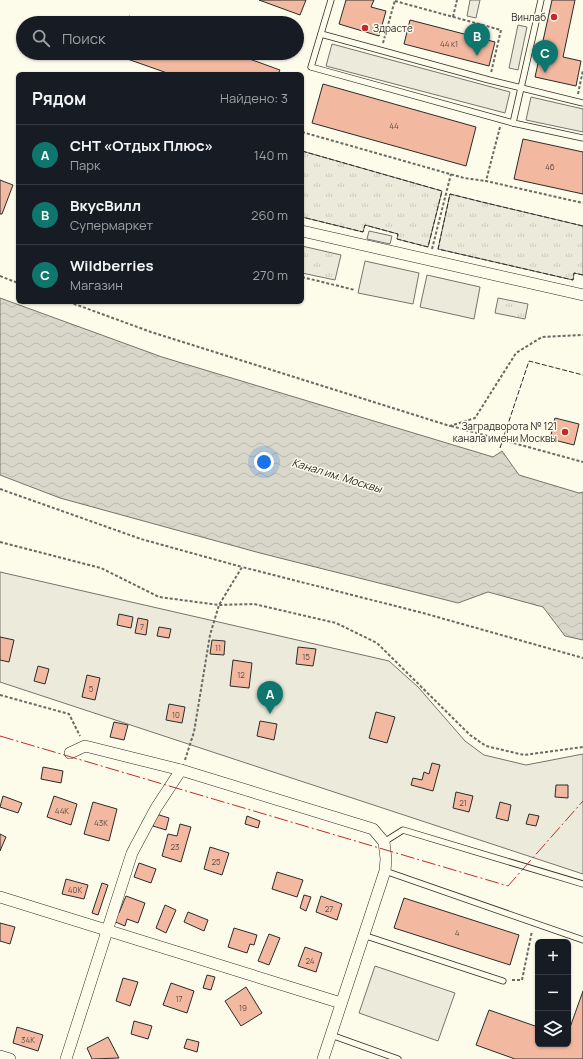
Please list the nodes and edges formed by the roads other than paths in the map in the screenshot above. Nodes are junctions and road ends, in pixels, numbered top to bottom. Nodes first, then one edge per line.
1 (331, 0) edge
2 (541, 0) edge
3 (321, 34) junction
4 (521, 88) junction
5 (583, 103) edge
6 (513, 123) junction
7 (583, 138) edge
8 (304, 231) edge
9 (583, 295) edge
10 (70, 753) dead end
11 (181, 770) junction
12 (384, 842) junction
13 (385, 871) junction
14 (583, 884) edge
15 (0, 897) edge
16 (107, 930) junction
17 (363, 935) junction
18 (583, 940) edge
19 (502, 981) road end
20 (341, 1002) junction
21 (331, 1035) junction
22 (0, 1056) edge
23 (10, 1059) edge
24 (66, 1059) edge
25 (323, 1059) edge
26 (398, 1059) edge

1 - 3 lane
2 - 4 lane
3 - 4 lane
3 - 6 lane
4 - 5 lane
4 - 6 lane
6 - 7 lane
8 - 9 street
10 - 11 street
11 - 12 street
11 - 16 street
12 - 13 street
12 - 14 lane
13 - 17 street
13 - 18 lane
15 - 16 street
16 - 20 street
16 - 24 street
17 - 19 lane
17 - 20 street
20 - 21 street
21 - 25 street
21 - 26 lane
22 - 23 street

